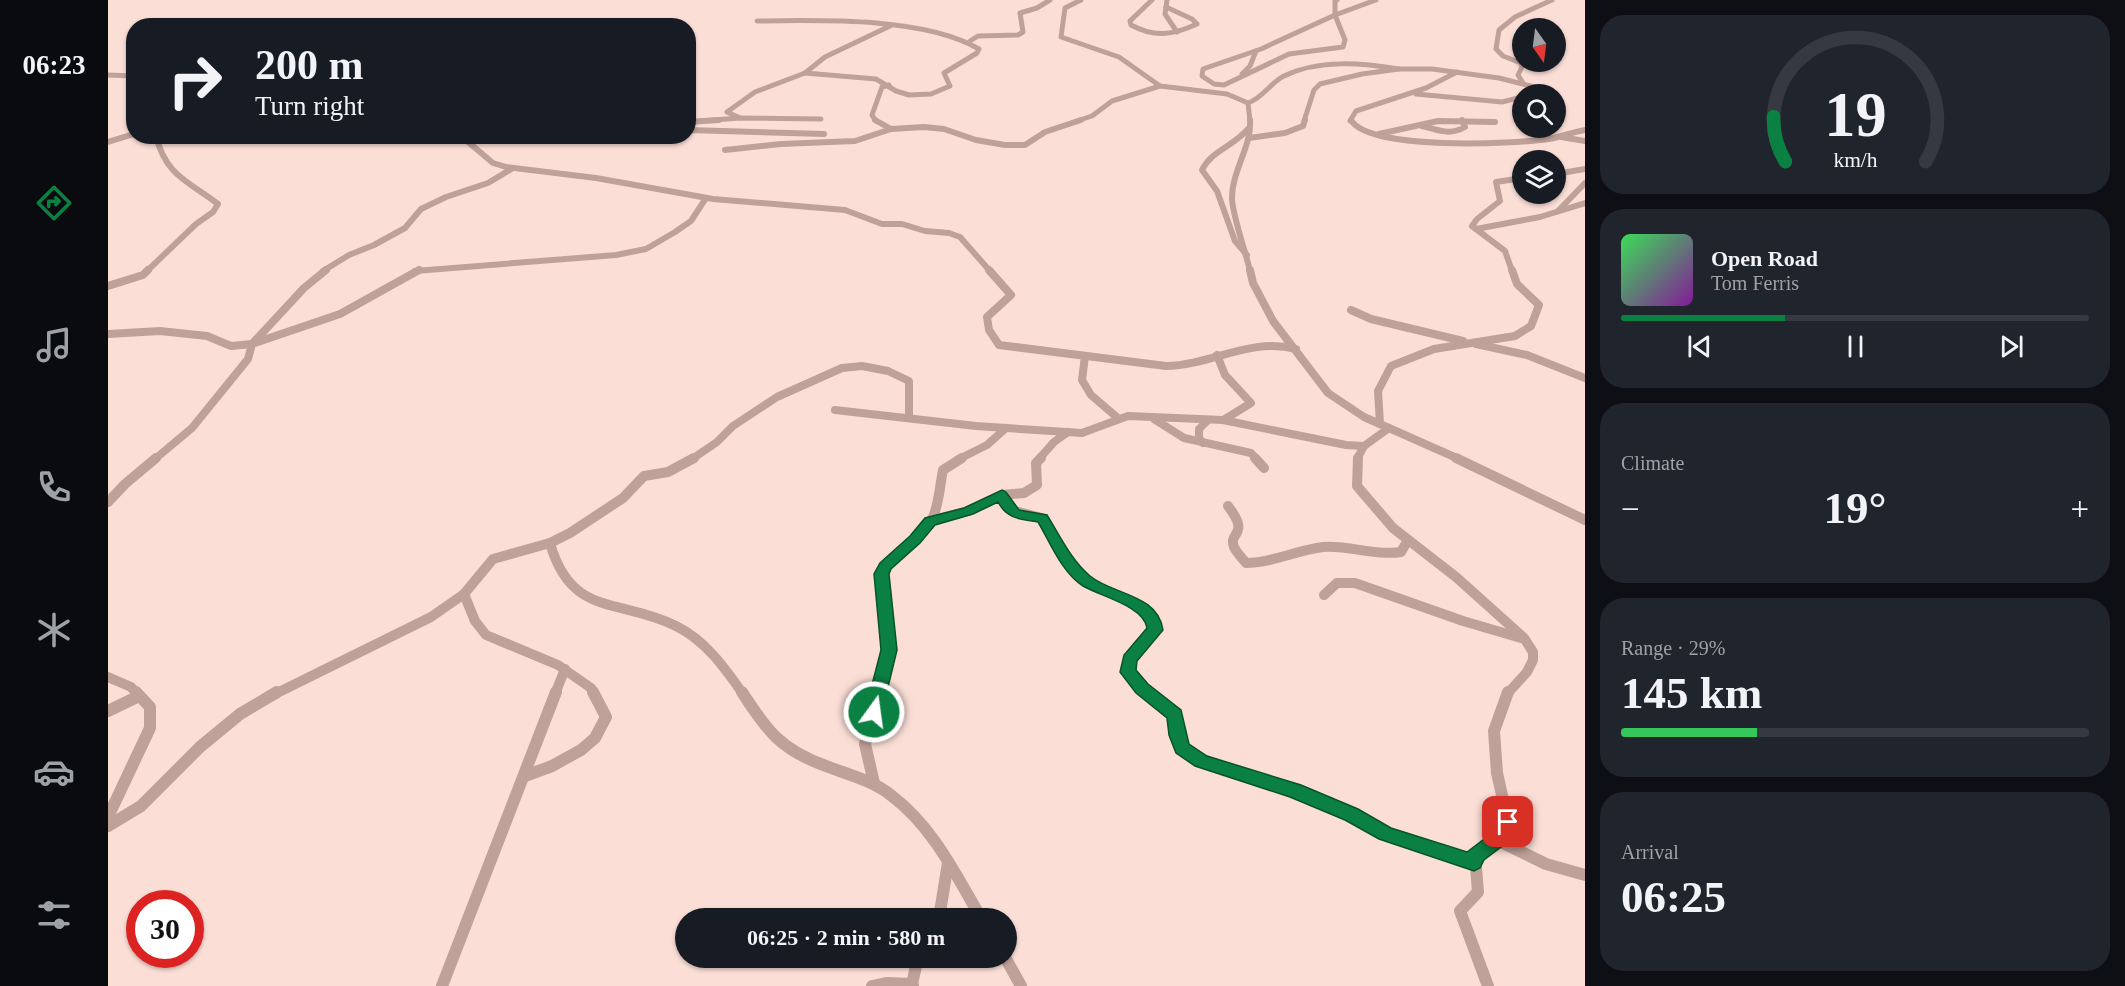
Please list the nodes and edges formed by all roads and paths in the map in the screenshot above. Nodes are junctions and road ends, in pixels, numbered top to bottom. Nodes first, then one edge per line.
1 (1050, 0) edge
2 (1081, 0) edge
3 (1152, 0) edge
4 (1167, 0) edge
5 (1337, 0) edge
6 (1376, 0) edge
7 (1552, 0) edge
8 (1166, 6) junction
9 (1336, 15) junction
10 (757, 21) dead end
11 (890, 26) junction
12 (1177, 32) junction
13 (970, 41) junction
14 (1256, 51) junction
15 (1399, 69) junction
16 (1456, 72) junction
17 (805, 73) junction
18 (108, 75) edge
19 (126, 76) edge
20 (1236, 80) junction
21 (1523, 83) junction
22 (1527, 84) edge
23 (889, 85) junction
24 (1160, 86) junction
25 (1411, 94) junction
26 (1512, 100) edge
27 (1248, 103) junction
28 (740, 118) junction
29 (821, 119) dead end
30 (1462, 120) junction
31 (696, 121) edge
32 (1495, 122) dead end
33 (1420, 126) junction
34 (1249, 128) junction
35 (891, 129) junction
36 (1585, 129) edge
37 (696, 130) edge
38 (824, 134) dead end
39 (1376, 135) junction
40 (1566, 135) edge
41 (126, 136) edge
42 (1249, 138) junction
43 (1547, 138) edge
44 (1566, 138) edge
45 (1585, 141) edge
46 (108, 142) edge
47 (159, 144) edge
48 (470, 144) edge
49 (725, 150) dead end
50 (513, 168) junction
51 (1585, 169) edge
52 (1566, 172) edge
53 (1512, 180) edge
54 (1585, 183) edge
55 (706, 198) junction
56 (1585, 203) edge
57 (1556, 213) junction
58 (1476, 229) junction
59 (1247, 255) junction
60 (108, 286) edge
61 (1351, 310) dead end
62 (108, 334) edge
63 (1468, 343) junction
64 (252, 344) junction
65 (1296, 350) junction
66 (1217, 355) junction
67 (1085, 356) junction
68 (1585, 378) edge
69 (835, 410) dead end
70 (909, 417) junction
71 (1152, 418) junction
72 (1119, 419) junction
73 (1223, 420) junction
74 (1208, 421) junction
75 (1384, 426) junction
76 (1006, 428) junction
77 (1068, 432) junction
78 (1203, 443) junction
79 (1364, 446) junction
80 (1264, 468) dead end
81 (1002, 495) junction
82 (108, 502) edge
83 (1228, 506) dead end
84 (1585, 520) edge
85 (930, 521) junction
86 (1408, 540) junction
87 (550, 543) junction
88 (464, 594) junction
89 (1324, 595) dead end
90 (1524, 638) junction
91 (566, 669) junction
92 (108, 677) edge
93 (139, 696) junction
94 (108, 711) edge
95 (525, 777) junction
96 (874, 783) junction
97 (108, 817) edge
98 (108, 826) edge
99 (1497, 840) junction
100 (1474, 862) junction
101 (948, 863) junction
102 (1585, 875) edge
103 (941, 908) edge
104 (975, 908) edge
105 (916, 968) edge
106 (1011, 968) edge
107 (912, 985) edge
108 (442, 986) edge
109 (872, 986) edge
110 (1021, 986) edge
111 (1488, 986) edge

1 - 13 street
2 - 24 street
3 - 12 street
4 - 8 street
5 - 9 street
6 - 9 street
7 - 21 street
8 - 12 street
8 - 12 street
9 - 14 street
9 - 20 street
10 - 11 street
11 - 13 street
11 - 17 street
13 - 23 street
14 - 20 street
14 - 20 street
15 - 16 street
15 - 27 street
15 - 42 street
16 - 21 street
16 - 25 street
17 - 23 street
17 - 28 street
18 - 19 street
21 - 22 street
23 - 35 street
24 - 27 street
24 - 35 street
25 - 26 street
25 - 39 street
27 - 34 street
28 - 29 street
28 - 31 street
30 - 32 street
30 - 33 street
30 - 33 street
33 - 39 street
34 - 42 street
34 - 59 street
35 - 49 street
36 - 40 street
37 - 38 street
39 - 43 street
41 - 46 street
42 - 59 street
44 - 45 street
47 - 60 street
48 - 50 street
50 - 55 street
50 - 64 street
51 - 52 street
53 - 58 street
54 - 57 street
55 - 64 street
55 - 67 street
56 - 57 street
57 - 58 street
58 - 63 street
59 - 65 street
61 - 63 street
62 - 64 street
63 - 68 street
63 - 75 street
64 - 82 street
65 - 66 street
65 - 75 street
66 - 67 street
66 - 73 street
67 - 72 street
69 - 70 street
70 - 76 street
70 - 87 street
71 - 72 street
71 - 74 street
71 - 78 street
72 - 77 street
73 - 74 street
73 - 79 street
74 - 78 street
75 - 79 street
75 - 84 street
76 - 77 street
76 - 85 street
77 - 81 street
78 - 80 street
79 - 86 street
81 - 85 street
81 - 100 street
83 - 86 street
85 - 96 street
86 - 90 street
87 - 88 street
87 - 96 street
88 - 91 street
88 - 98 street
89 - 90 street
90 - 99 street
91 - 95 street
91 - 95 street
92 - 93 street
93 - 94 street
93 - 97 street
95 - 108 street
96 - 101 street
99 - 100 street
99 - 102 street
100 - 111 street
101 - 103 street
101 - 104 street
105 - 107 street
106 - 110 street
107 - 109 street

